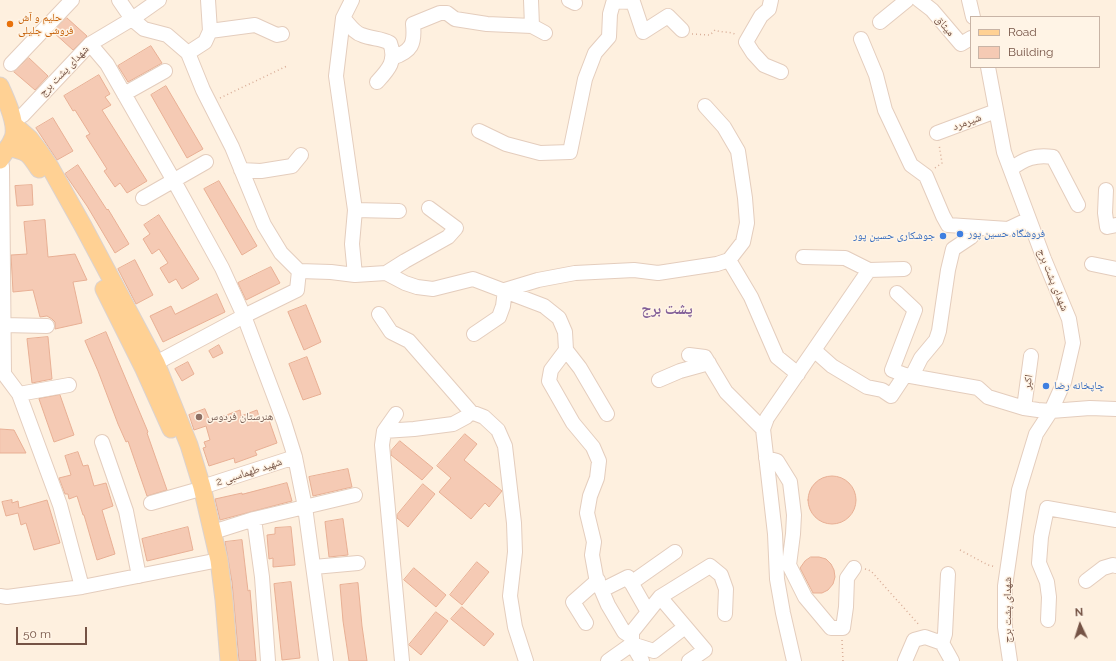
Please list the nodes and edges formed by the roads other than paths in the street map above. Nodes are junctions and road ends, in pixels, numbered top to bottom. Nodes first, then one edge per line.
1 (72, 0) edge
2 (119, 0) edge
3 (159, 0) edge
4 (208, 0) edge
5 (352, 0) edge
6 (531, 0) edge
7 (614, 0) edge
8 (771, 0) edge
9 (908, 0) edge
10 (919, 0) edge
11 (969, 0) edge
12 (974, 16) edge
13 (343, 18) junction
14 (132, 20) junction
15 (880, 22) dead end
16 (532, 26) junction
17 (682, 30) road end
18 (210, 31) junction
19 (545, 33) dead end
20 (282, 34) dead end
21 (861, 39) dead end
22 (970, 39) edge
23 (90, 44) junction
24 (188, 53) junction
25 (392, 58) junction
26 (11, 64) dead end
27 (988, 68) edge
28 (166, 71) dead end
29 (781, 72) dead end
30 (377, 82) dead end
31 (0, 86) edge
32 (124, 94) junction
33 (705, 106) dead end
34 (996, 111) junction
35 (12, 120) junction
36 (479, 131) dead end
37 (937, 133) road end
38 (3, 152) edge
39 (301, 155) dead end
40 (206, 162) dead end
41 (0, 164) edge
42 (1011, 169) junction
43 (241, 170) junction
44 (174, 181) junction
45 (1106, 190) dead end
46 (143, 198) dead end
47 (1078, 205) dead end
48 (429, 208) dead end
49 (355, 210) junction
50 (399, 211) dead end
51 (1029, 219) junction
52 (1116, 225) edge
53 (979, 228) junction
54 (803, 257) dead end
55 (729, 260) junction
56 (1092, 264) dead end
57 (2, 267) edge
58 (904, 269) dead end
59 (1116, 269) edge
60 (869, 270) junction
61 (299, 271) junction
62 (386, 273) junction
63 (355, 275) junction
64 (505, 290) junction
65 (897, 293) dead end
66 (379, 314) dead end
67 (244, 316) junction
68 (4, 325) junction
69 (48, 326) dead end
70 (474, 334) dead end
71 (566, 350) junction
72 (814, 350) junction
73 (689, 355) dead end
74 (1031, 356) dead end
75 (156, 363) junction
76 (709, 363) junction
77 (798, 374) junction
78 (908, 376) junction
79 (2, 379) edge
80 (659, 380) dead end
81 (69, 385) dead end
82 (19, 394) junction
83 (1024, 408) junction
84 (1116, 409) edge
85 (1051, 411) junction
86 (471, 412) junction
87 (396, 414) dead end
88 (607, 414) dead end
89 (763, 429) junction
90 (384, 430) junction
91 (102, 442) dead end
92 (295, 458) junction
93 (766, 458) junction
94 (198, 489) junction
95 (355, 496) dead end
96 (151, 503) dead end
97 (305, 507) junction
98 (254, 519) junction
99 (1116, 520) edge
100 (214, 532) junction
101 (675, 552) dead end
102 (214, 561) junction
103 (358, 564) dead end
104 (1116, 566) edge
105 (314, 567) junction
106 (854, 568) road end
107 (948, 574) dead end
108 (139, 576) junction
109 (1086, 581) dead end
110 (631, 583) junction
111 (600, 585) junction
112 (82, 587) junction
113 (0, 596) edge
114 (660, 597) junction
115 (648, 612) junction
116 (725, 614) dead end
117 (1048, 620) dead end
118 (586, 623) dead end
119 (686, 627) junction
120 (632, 640) junction
121 (942, 643) junction
122 (1007, 660) edge
123 (218, 661) edge
124 (229, 661) edge
125 (268, 661) edge
126 (326, 661) edge
127 (402, 661) edge
128 (526, 661) edge
129 (608, 661) edge
130 (642, 661) edge
131 (689, 661) edge
132 (794, 661) edge
133 (905, 661) edge
134 (952, 661) edge

1 - 26 street
2 - 14 street
3 - 14 street, شهدای پشت برج
4 - 18 street
5 - 13 street
6 - 16 street
7 - 17 street
7 - 36 street
8 - 29 street
9 - 15 street
10 - 22 street, میثاق
11 - 12 street
13 - 25 street
13 - 49 street
14 - 23 street, شهدای پشت برج
14 - 24 street
16 - 19 street
16 - 25 street
18 - 20 street
18 - 24 street
21 - 53 street
23 - 32 street
23 - 35 street, شهدای پشت برج
24 - 43 street
25 - 30 street
27 - 34 street, شهدای پشت برج
28 - 32 street
31 - 35 main road
32 - 44 street
33 - 55 street
34 - 37 street, شیرمرد
34 - 42 street, شهدای پشت برج
35 - 38 main road
35 - 75 main road
38 - 94 main road
39 - 43 street
40 - 44 street
41 - 57 street
42 - 47 street
42 - 51 street, شهدای پشت برج
43 - 61 street
44 - 46 street
44 - 67 street
45 - 52 street
48 - 62 street
49 - 50 street
49 - 63 street
51 - 53 street
51 - 85 street, شهدای پشت برج
53 - 78 street
54 - 60 street
55 - 64 street
55 - 77 street
56 - 59 street
57 - 68 street
58 - 60 street
60 - 72 street
61 - 63 street
61 - 67 street
62 - 63 street
62 - 64 street
64 - 70 street
64 - 71 street
65 - 78 street
66 - 86 street
67 - 75 street
67 - 92 street
68 - 69 street
68 - 79 street
71 - 88 street
71 - 111 street
72 - 77 street
72 - 78 street
73 - 76 street
74 - 83 street, اکبر
75 - 94 main road
76 - 80 street
76 - 89 street
77 - 89 street
78 - 83 street
79 - 82 street
81 - 82 street
82 - 112 street
83 - 85 street
84 - 85 street
85 - 122 street, شهدای پشت برج
86 - 90 street
86 - 128 street
87 - 90 street
89 - 93 street
90 - 127 street
91 - 108 street
92 - 94 street, شهید طهماسبی 2
92 - 97 street
93 - 106 street
93 - 132 street
94 - 96 street, شهید طهماسبی 2
94 - 100 main road
94 - 102 main road
95 - 97 street
97 - 98 street
97 - 105 street
98 - 100 street
98 - 125 street
99 - 117 street
100 - 102 main road
101 - 110 street
102 - 108 street
102 - 123 main road
102 - 124 main road
103 - 105 street
104 - 109 street
105 - 126 street
107 - 121 street
108 - 112 street
110 - 111 street
110 - 115 street
111 - 118 street
111 - 120 street
112 - 113 street
114 - 115 street
114 - 116 street
114 - 119 street
115 - 120 street
119 - 120 street
119 - 131 street
120 - 129 street
120 - 130 street
121 - 133 street
121 - 134 street

